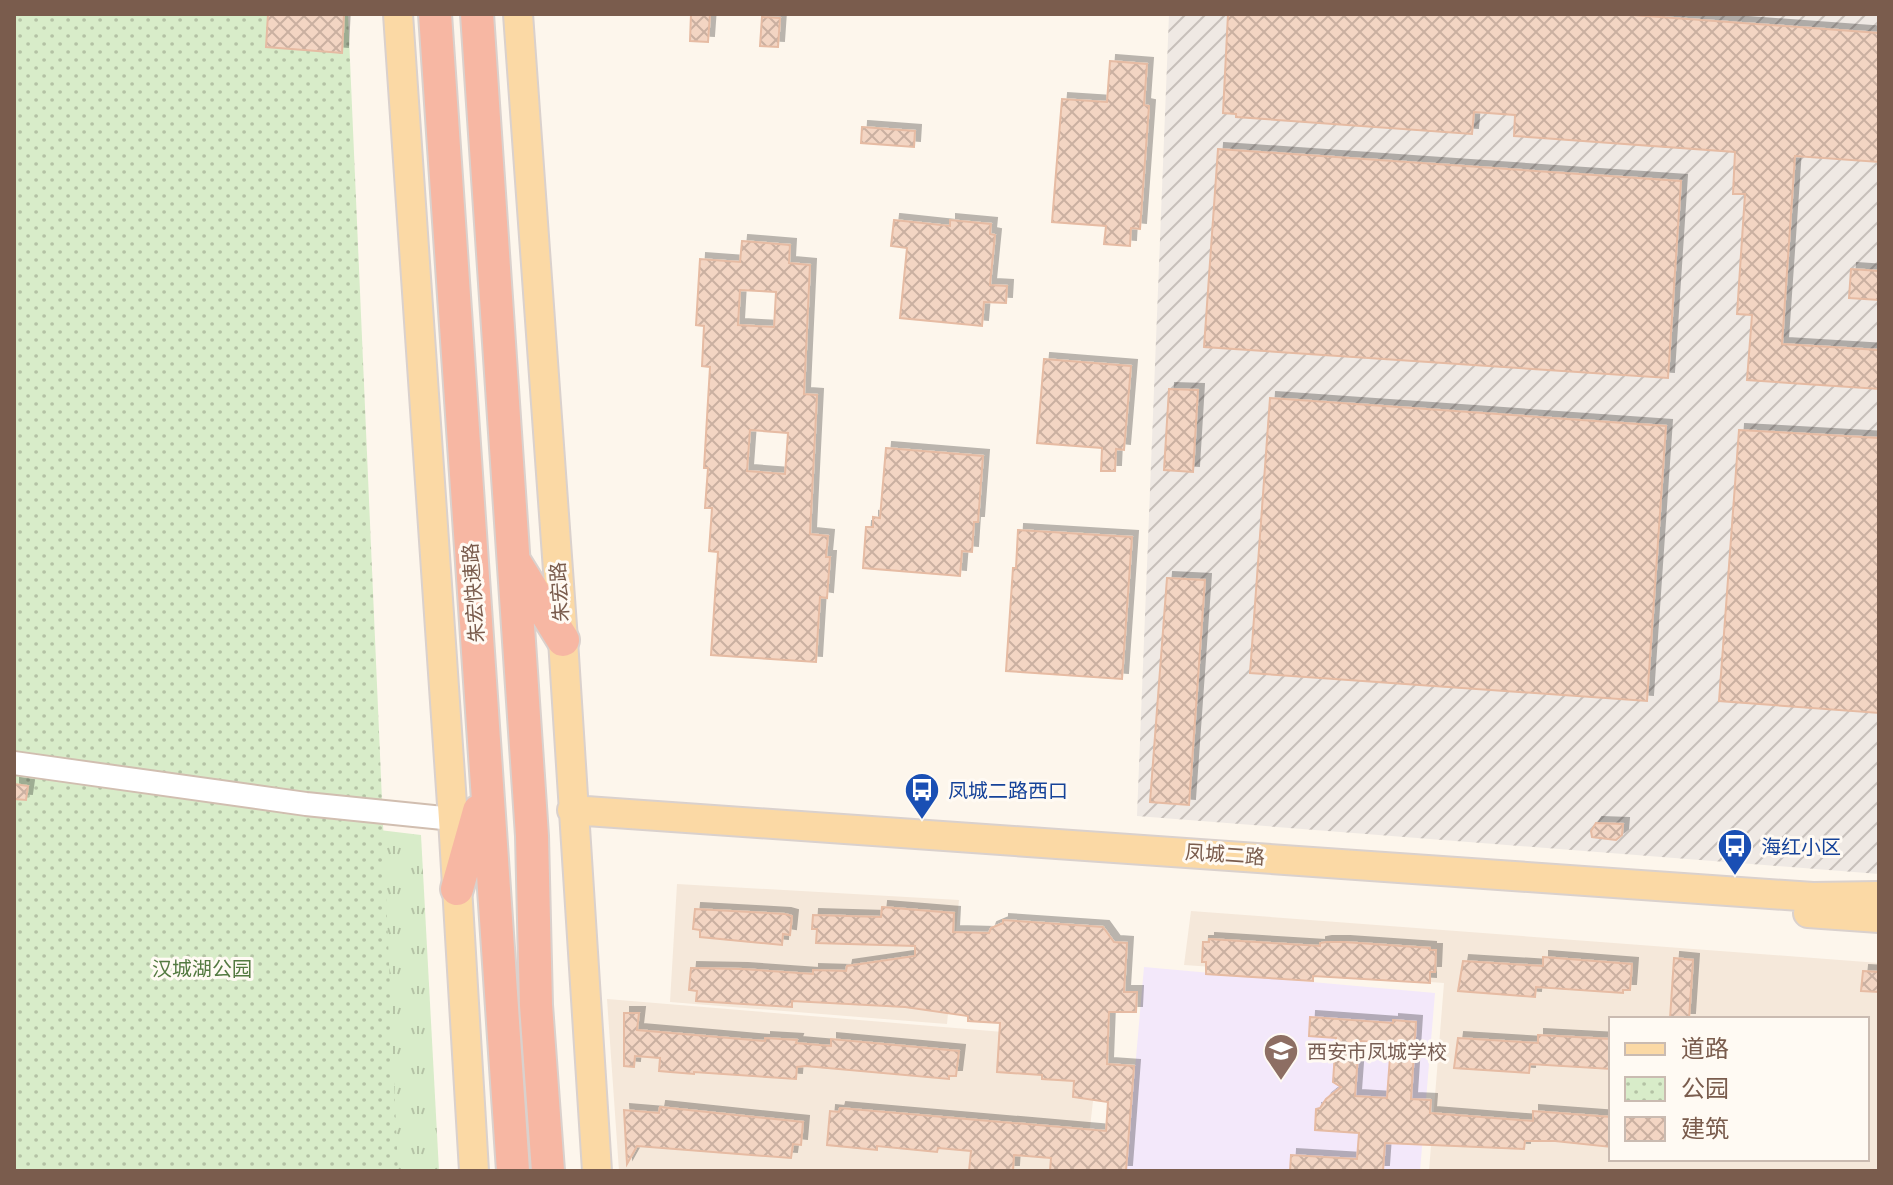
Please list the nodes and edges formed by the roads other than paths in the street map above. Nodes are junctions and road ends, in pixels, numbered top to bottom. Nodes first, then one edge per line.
1 (398, 14) edge
2 (435, 14) edge
3 (477, 14) edge
4 (518, 14) edge
5 (515, 562) junction
6 (563, 640) junction
7 (14, 763) edge
8 (486, 785) junction
9 (453, 819) junction
10 (573, 819) junction
11 (457, 889) junction
12 (1879, 896) edge
13 (1879, 918) edge
14 (474, 1171) edge
15 (513, 1171) edge
16 (548, 1171) edge
17 (597, 1171) edge

1 - 9 main road
2 - 8 highway, 朱宏快速路
3 - 5 highway
4 - 6 main road, 朱宏路
5 - 6 highway
5 - 16 highway
6 - 10 main road, 朱宏路
7 - 9 street
8 - 11 highway
8 - 15 highway, 朱宏快速路
9 - 11 main road
10 - 12 main road, 凤城二路
10 - 13 main road, 凤城二路
10 - 17 main road, 朱宏路
11 - 14 main road

